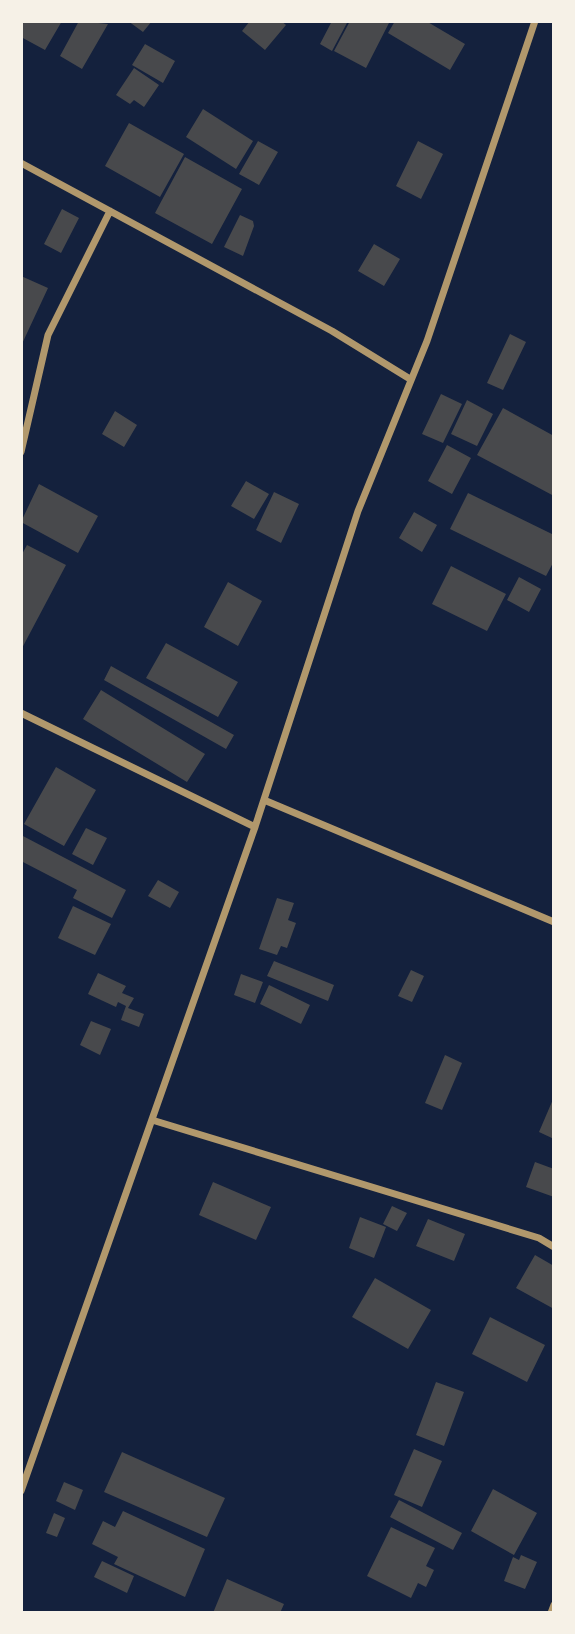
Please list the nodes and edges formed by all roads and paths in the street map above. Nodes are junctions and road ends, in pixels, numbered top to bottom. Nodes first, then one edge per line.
1 (535, 21) edge
2 (21, 163) edge
3 (110, 211) junction
4 (410, 379) junction
5 (21, 452) edge
6 (21, 713) edge
7 (264, 800) junction
8 (255, 827) junction
9 (554, 922) edge
10 (152, 1120) junction
11 (554, 1247) edge
12 (21, 1491) edge
13 (554, 1605) edge
14 (551, 1613) edge

1 - 4 street
2 - 3 street
3 - 4 street
3 - 5 street
4 - 7 street
6 - 8 street
7 - 8 street
7 - 9 street
8 - 10 street
10 - 11 street
10 - 12 street
13 - 14 street

